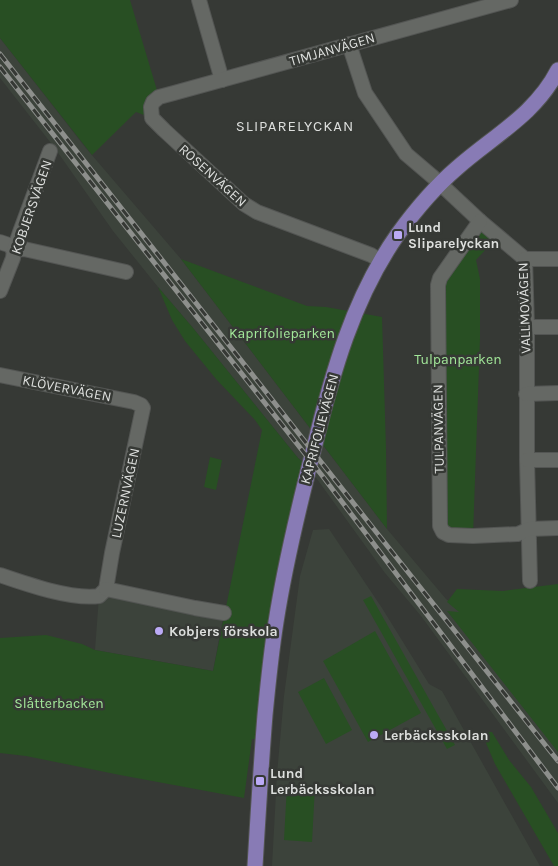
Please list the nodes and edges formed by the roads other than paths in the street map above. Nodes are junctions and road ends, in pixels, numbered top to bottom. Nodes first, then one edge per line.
1 (199, 0) edge
2 (511, 0) edge
3 (349, 44) junction
4 (558, 70) edge
5 (222, 80) junction
6 (153, 102) joint
7 (50, 151) dead end
8 (440, 184) junction
9 (480, 221) junction
10 (0, 242) edge
11 (14, 250) junction
12 (525, 259) junction
13 (558, 259) edge
14 (381, 261) junction
15 (126, 272) dead end
16 (0, 291) edge
17 (527, 327) junction
18 (558, 327) edge
19 (0, 375) edge
20 (558, 393) edge
21 (526, 394) junction
22 (134, 402) joint
23 (527, 460) junction
24 (558, 460) edge
25 (558, 528) edge
26 (529, 529) junction
27 (0, 574) edge
28 (530, 581) dead end
29 (102, 592) junction
30 (224, 613) dead end
31 (255, 866) edge

1 - 5 street
2 - 3 street, TIMJANVÄGEN
3 - 5 street, TIMJANVÄGEN
3 - 8 street, VALLMOVÄGEN
4 - 8 main road, KAPRIFOLIEVÄGEN
5 - 6 street, TIMJANVÄGEN
6 - 14 street, ROSENVÄGEN
7 - 11 street, KOBJERSVÄGEN
8 - 9 street, VALLMOVÄGEN
8 - 14 main road, KAPRIFOLIEVÄGEN
9 - 12 street, VALLMOVÄGEN
9 - 26 street, TULPANVÄGEN
10 - 11 street
11 - 15 street
11 - 16 street, KOBJERSVÄGEN
12 - 13 street
12 - 17 street, VALLMOVÄGEN
14 - 31 main road, KAPRIFOLIEVÄGEN
17 - 18 street
17 - 21 street, VALLMOVÄGEN
19 - 22 street, KLÖVERVÄGEN
20 - 21 street
21 - 23 street, VALLMOVÄGEN
22 - 29 street, LUZERNVÄGEN
23 - 24 street
23 - 26 street, VALLMOVÄGEN
25 - 26 street, TULPANVÄGEN
26 - 28 street, VALLMOVÄGEN
27 - 29 street
29 - 30 street

